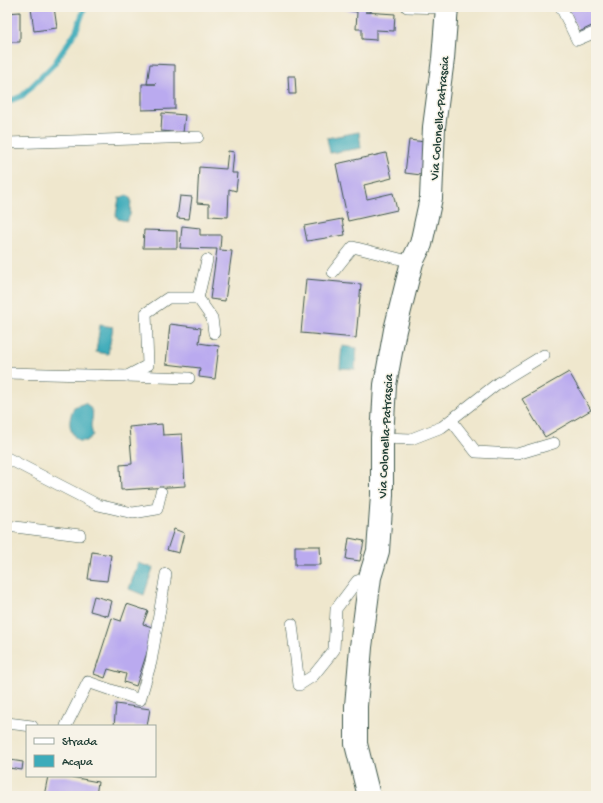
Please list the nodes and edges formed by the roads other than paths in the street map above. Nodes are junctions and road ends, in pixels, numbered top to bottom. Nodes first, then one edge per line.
1 (407, 7) edge
2 (561, 7) edge
3 (447, 8) edge
4 (596, 32) edge
5 (198, 137) dead end
6 (7, 143) edge
7 (206, 260) dead end
8 (412, 262) junction
9 (334, 272) dead end
10 (198, 298) junction
11 (214, 333) dead end
12 (544, 355) dead end
13 (7, 373) edge
14 (127, 376) junction
15 (189, 378) dead end
16 (451, 420) junction
17 (382, 438) junction
18 (554, 443) dead end
19 (7, 458) edge
20 (161, 492) dead end
21 (7, 526) edge
22 (80, 535) dead end
23 (166, 574) dead end
24 (370, 578) junction
25 (292, 624) dead end
26 (7, 723) edge
27 (26, 725) edge
28 (66, 725) edge
29 (369, 796) edge

1 - 3 lane
2 - 4 lane
3 - 8 street, Via Colonella-Patrascia
5 - 6 lane
7 - 10 lane
8 - 9 lane
8 - 17 street, Via Colonella-Patrascia
10 - 11 lane
10 - 14 lane
12 - 16 lane
13 - 14 lane
14 - 15 lane
16 - 17 lane
16 - 18 lane
17 - 24 street, Via Colonella-Patrascia
19 - 20 lane
21 - 22 lane
23 - 28 lane
24 - 25 lane
24 - 29 street, Via Colonella-Patrascia
26 - 27 lane

